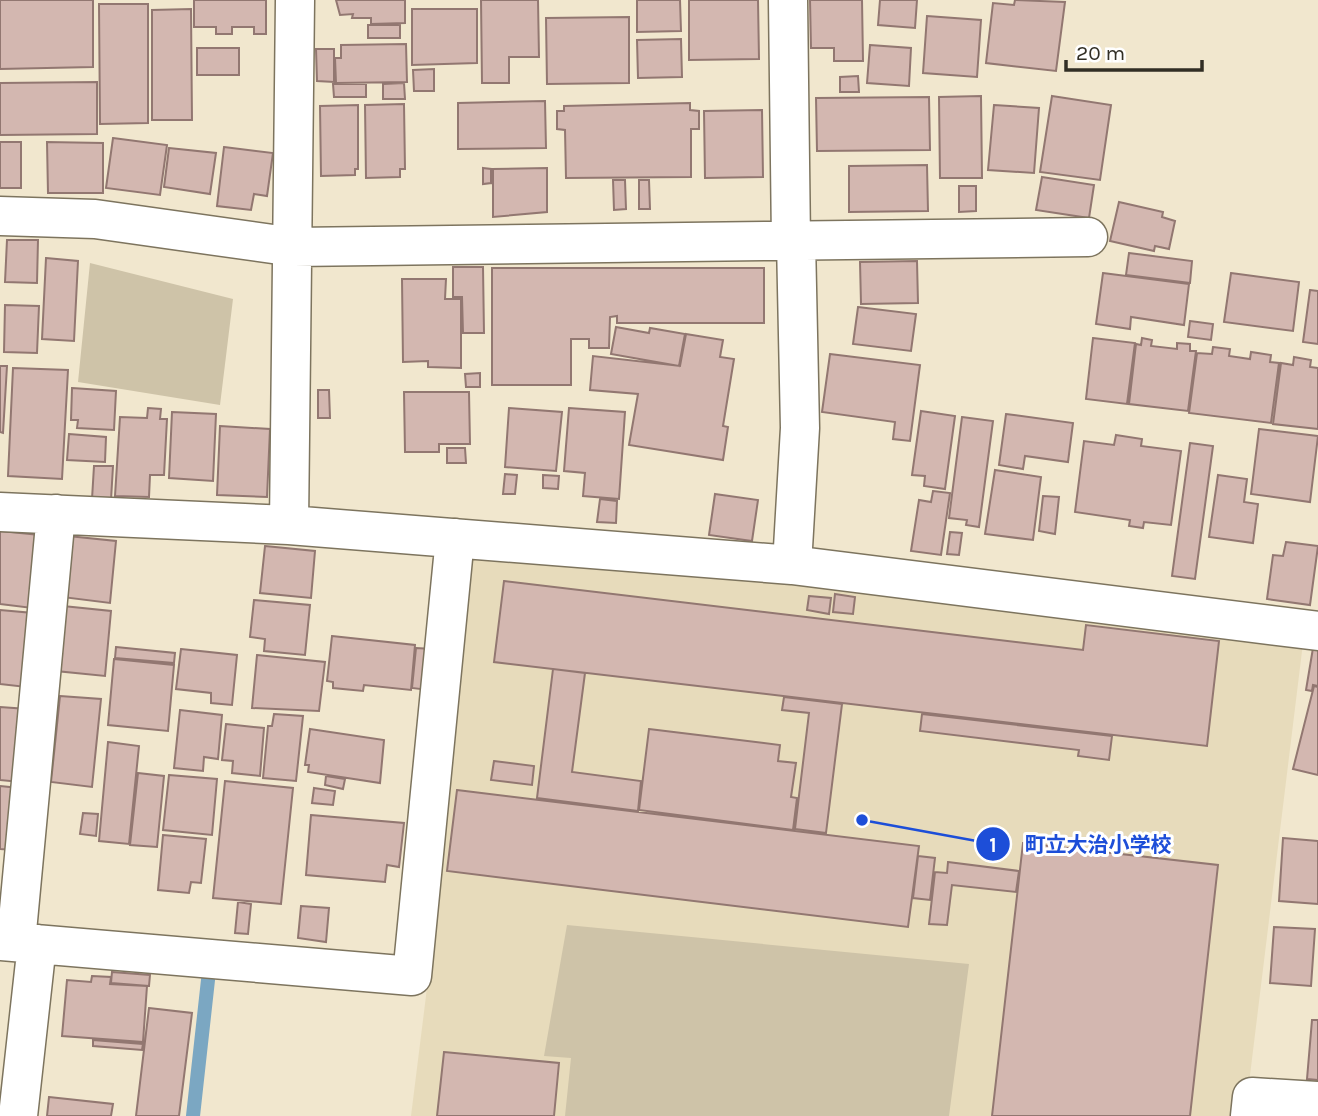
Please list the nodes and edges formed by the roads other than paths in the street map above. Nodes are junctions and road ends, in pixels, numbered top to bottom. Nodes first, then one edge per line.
1 (295, 0) edge
2 (788, 0) edge
3 (0, 216) edge
4 (1088, 237) dead end
5 (793, 242) junction
6 (294, 247) junction
7 (0, 512) edge
8 (56, 514) junction
9 (289, 525) junction
10 (455, 538) junction
11 (792, 565) junction
12 (1318, 631) edge
13 (18, 942) edge
14 (1318, 1101) edge
15 (18, 1116) edge
16 (1250, 1116) edge

1 - 6 street
2 - 5 street
3 - 6 street
4 - 5 street
5 - 6 street
5 - 11 street
6 - 9 street
7 - 8 street
8 - 9 street
8 - 13 street
9 - 10 street
10 - 11 street
10 - 13 street
11 - 12 street
13 - 15 street
14 - 16 street

